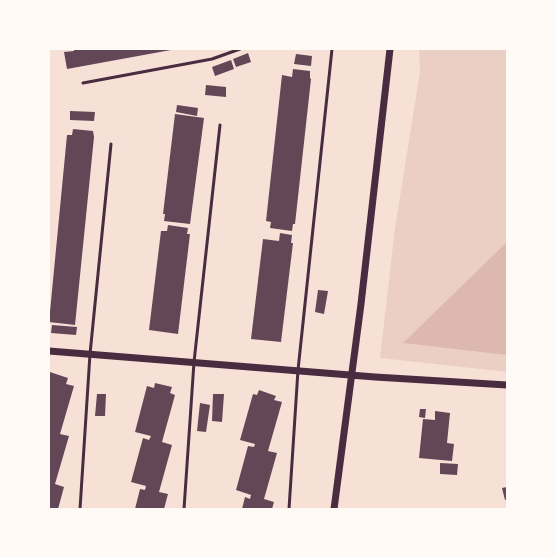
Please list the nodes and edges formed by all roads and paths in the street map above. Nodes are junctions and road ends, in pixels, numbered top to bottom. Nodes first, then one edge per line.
1 (240, 49) edge
2 (332, 49) edge
3 (390, 49) edge
4 (83, 84) dead end
5 (220, 125) dead end
6 (111, 144) dead end
7 (49, 351) edge
8 (90, 354) junction
9 (194, 362) junction
10 (298, 370) junction
11 (352, 375) junction
12 (507, 385) edge
13 (80, 509) edge
14 (184, 509) edge
15 (289, 509) edge
16 (334, 509) edge

1 - 4 lane
2 - 10 lane
3 - 11 street
5 - 9 lane
6 - 8 lane
7 - 8 street
8 - 9 street
8 - 13 lane
9 - 10 street
9 - 14 lane
10 - 11 street
10 - 15 lane
11 - 12 street
11 - 16 street

